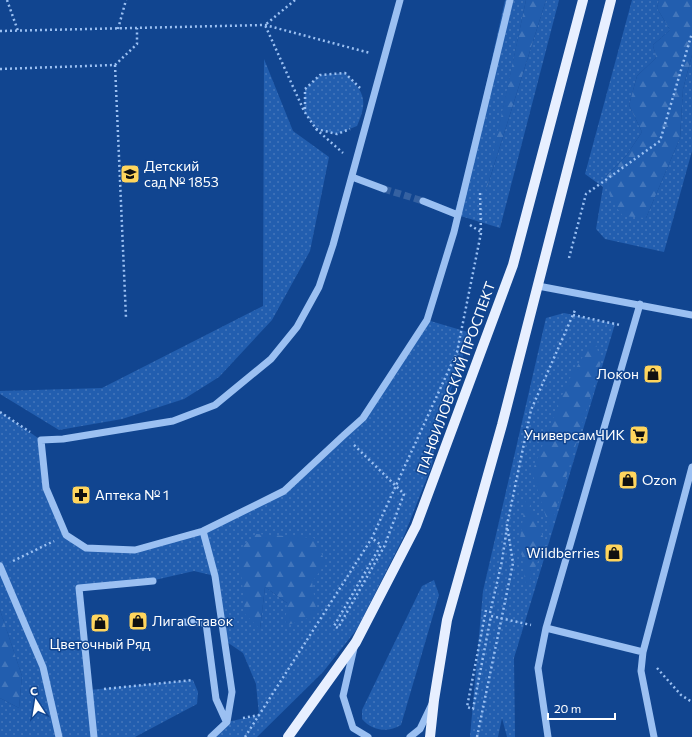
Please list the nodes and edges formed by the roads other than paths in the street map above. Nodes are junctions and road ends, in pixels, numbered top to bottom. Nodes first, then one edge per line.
1 (400, 0) edge
2 (510, 0) edge
3 (583, 0) edge
4 (611, 0) edge
5 (352, 177) junction
6 (384, 189) tunnel mouth
7 (423, 201) tunnel mouth
8 (458, 215) junction
9 (538, 286) junction
10 (640, 304) junction
11 (692, 315) edge
12 (692, 467) edge
13 (202, 531) junction
14 (0, 566) edge
15 (154, 581) dead end
16 (181, 622) dead end
17 (546, 628) junction
18 (356, 642) junction
19 (643, 652) junction
20 (434, 700) junction
21 (226, 722) junction
22 (59, 737) edge
23 (94, 737) edge
24 (211, 737) edge
25 (288, 737) edge
26 (368, 737) edge
27 (410, 737) edge
28 (430, 737) edge
29 (548, 737) edge
30 (654, 737) edge

1 - 5 street
2 - 8 street
3 - 18 main road, ПАНФИЛОВСКИЙ ПРОСПЕКТ
4 - 9 main road
5 - 6 street
5 - 13 street
7 - 8 street
8 - 13 street
9 - 10 street
9 - 20 main road
10 - 11 street
10 - 17 street
12 - 19 street
13 - 21 street
14 - 22 street
15 - 23 street
16 - 21 street
17 - 19 street
17 - 29 street
18 - 25 main road, ПАНФИЛОВСКИЙ ПРОСПЕКТ
18 - 26 street
19 - 30 street
20 - 27 street
20 - 28 main road
21 - 24 street

